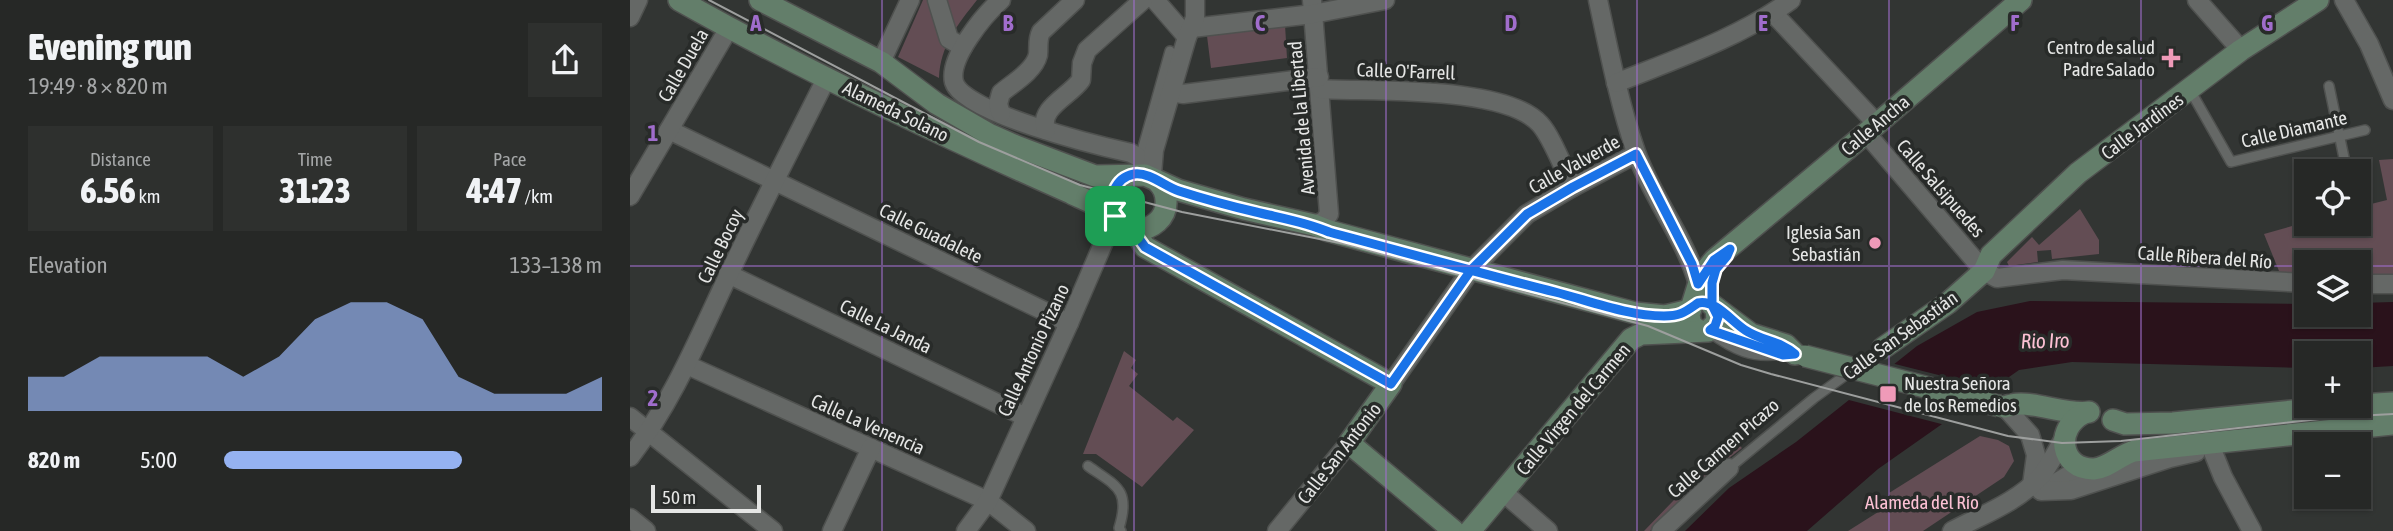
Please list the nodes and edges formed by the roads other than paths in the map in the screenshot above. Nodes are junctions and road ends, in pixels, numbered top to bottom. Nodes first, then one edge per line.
1 (638, 0) edge
2 (679, 0) edge
3 (760, 0) edge
4 (910, 0) edge
5 (937, 0) edge
6 (1000, 0) edge
7 (1075, 0) edge
8 (1143, 0) edge
9 (1155, 0) edge
10 (1385, 0) edge
11 (1598, 0) edge
12 (1791, 0) edge
13 (2021, 0) edge
14 (2197, 0) edge
15 (2318, 0) edge
16 (2344, 0) edge
17 (1193, 3) edge
18 (1312, 7) edge
19 (1773, 13) junction
20 (630, 17) edge
21 (729, 28) junction
22 (1190, 32) junction
23 (963, 47) junction
24 (2241, 50) junction
25 (1170, 51) dead end
26 (881, 62) junction
27 (827, 77) junction
28 (1320, 83) junction
29 (1616, 83) junction
30 (2329, 86) dead end
31 (2190, 90) junction
32 (1171, 92) junction
33 (2393, 100) edge
34 (1001, 114) junction
35 (1872, 129) junction
36 (669, 130) junction
37 (1046, 130) junction
38 (2365, 130) dead end
39 (2339, 135) junction
40 (1636, 154) junction
41 (2344, 159) edge
42 (1146, 172) junction
43 (774, 182) junction
44 (1573, 187) junction
45 (630, 196) edge
46 (1124, 222) junction
47 (1314, 225) junction
48 (1730, 249) junction
49 (1471, 270) junction
50 (1984, 271) junction
51 (729, 274) junction
52 (2294, 282) edge
53 (1698, 284) junction
54 (2371, 284) edge
55 (2393, 284) edge
56 (1703, 307) junction
57 (1069, 323) junction
58 (1705, 330) junction
59 (1883, 348) joint
60 (1794, 355) junction
61 (687, 365) junction
62 (1391, 384) junction
63 (1814, 398) joint
64 (2393, 403) edge
65 (2371, 404) edge
66 (2002, 407) junction
67 (2294, 411) edge
68 (2084, 413) junction
69 (630, 417) edge
70 (1026, 417) junction
71 (2113, 420) junction
72 (2393, 424) edge
73 (649, 431) junction
74 (2064, 437) junction
75 (1349, 443) junction
76 (2210, 445) junction
77 (871, 448) junction
78 (630, 457) edge
79 (2113, 461) junction
80 (1088, 466) dead end
81 (1729, 468) joint
82 (2086, 468) junction
83 (2037, 488) junction
84 (1503, 492) junction
85 (988, 500) junction
86 (630, 518) edge
87 (646, 531) edge
88 (773, 531) edge
89 (832, 531) edge
90 (966, 531) edge
91 (1027, 531) edge
92 (1121, 531) edge
93 (1277, 531) edge
94 (1454, 531) edge
95 (1470, 531) edge
96 (1548, 531) edge
97 (1661, 531) edge
98 (1952, 531) edge
99 (1979, 531) edge
100 (2252, 531) edge

1 - 20 street
2 - 21 main road, Alameda Solano
3 - 26 main road, Alameda Solano
4 - 26 street
5 - 23 street
6 - 23 street
7 - 34 street
8 - 37 street
9 - 22 street
10 - 18 street
11 - 29 street
12 - 19 street
13 - 35 main road, Calle Ancha
14 - 24 street
15 - 24 main road, Calle Jardines
16 - 33 street
17 - 22 street
18 - 22 street
18 - 28 street, Avenida de la Libertad
19 - 29 street
19 - 35 street, Calle Salsipuedes
21 - 27 main road, Alameda Solano
21 - 36 street, Calle Duela
22 - 32 street
23 - 34 street
24 - 31 main road, Calle Jardines
25 - 42 lane
26 - 42 main road, Alameda Solano
27 - 43 street, Calle Bocoy
27 - 46 main road, Alameda Solano
28 - 32 street, Calle O'Farrell
28 - 44 street, Calle O'Farrell
28 - 47 street, Avenida de la Libertad
29 - 40 street
30 - 39 lane
31 - 39 lane, Calle Diamante
31 - 50 main road, Calle Jardines
32 - 42 street
34 - 37 street
35 - 48 main road, Calle Ancha
35 - 50 street, Calle Salsipuedes
36 - 43 street, Calle Guadalete
36 - 45 street, Calle Duela
37 - 42 street
38 - 39 lane, Calle Diamante
39 - 41 lane
40 - 44 street, Calle Valverde
40 - 53 street
42 - 46 main road
42 - 46 main road
42 - 47 main road, Alameda Solano
43 - 51 street, Calle Bocoy
43 - 57 street, Calle Guadalete
44 - 49 street, Calle Valverde
46 - 57 street, Calle Antonio Pizano
46 - 62 main road, Alameda Solano
47 - 49 main road, Alameda Solano
48 - 53 main road, Calle Ancha
48 - 56 main road
49 - 56 main road, Alameda Solano
49 - 62 street, Calle San Antonio
50 - 52 street, Calle Ribera del Río
50 - 59 main road, Calle San Sebastián
51 - 61 street, Calle Bocoy
51 - 70 street, Calle La Janda
53 - 56 main road
54 - 55 street
56 - 58 main road
56 - 60 main road
57 - 70 street, Calle Antonio Pizano
58 - 60 main road
58 - 84 main road, Calle Virgen del Carmen
59 - 63 lane, Calle San Sebastián
60 - 66 main road, bridge
61 - 73 street, Calle Bocoy
61 - 77 street, Calle La Venencia
62 - 75 main road, Calle San Antonio
63 - 81 lane, Calle Carmen Picazo
64 - 65 main road
66 - 68 main road
66 - 74 main road
66 - 83 street
67 - 71 main road
68 - 71 main road
68 - 74 main road
69 - 73 street
70 - 85 street, Calle Antonio Pizano
71 - 79 main road
72 - 76 main road
73 - 78 street, Calle Bocoy
73 - 88 street
74 - 82 main road
74 - 83 street
75 - 93 street, Calle San Antonio
75 - 94 main road
76 - 79 main road
76 - 83 street
76 - 100 street
77 - 85 street, Calle La Venencia
77 - 89 street
79 - 82 main road
80 - 92 lane
81 - 97 street, Calle Carmen Picazo
82 - 83 street
83 - 98 street
83 - 99 street
84 - 95 main road, Calle Virgen del Carmen
84 - 96 street
85 - 90 street, Calle Antonio Pizano
85 - 91 street, Calle La Venencia
86 - 87 street

